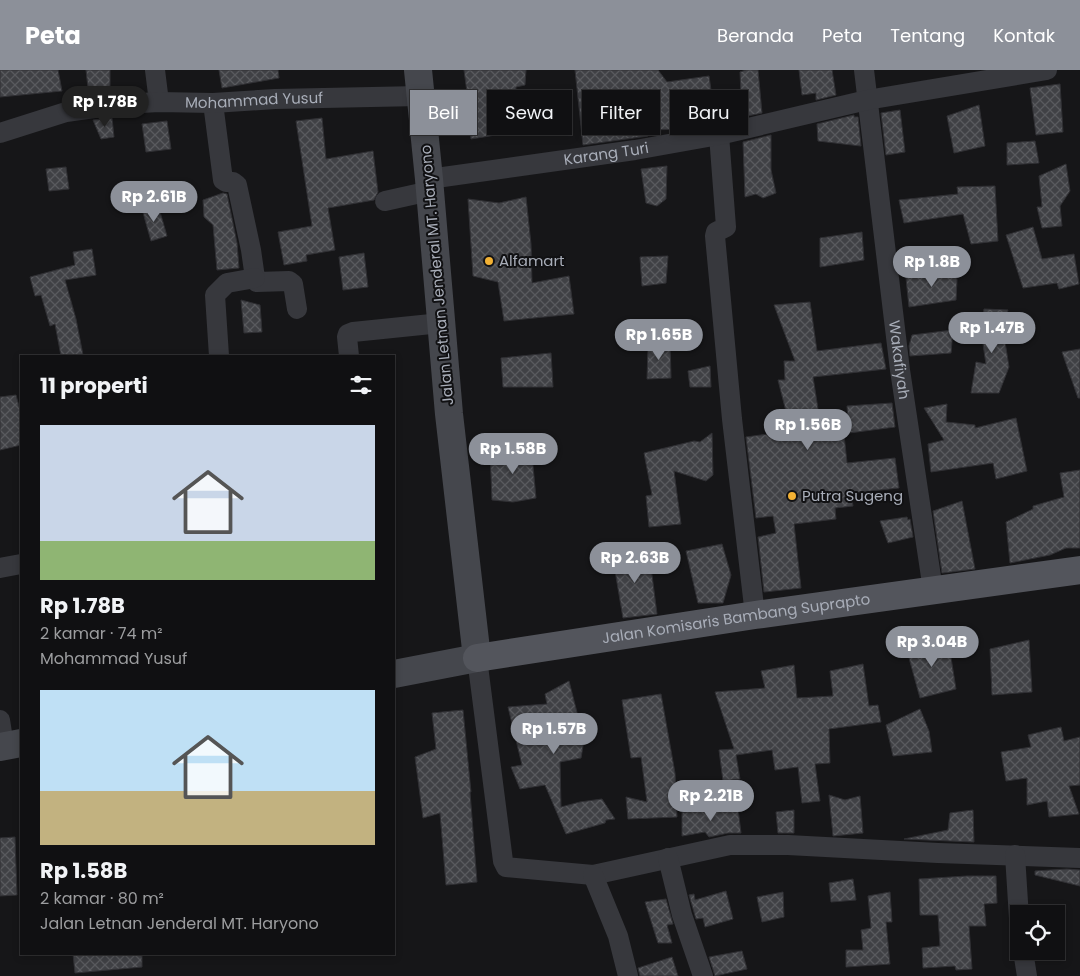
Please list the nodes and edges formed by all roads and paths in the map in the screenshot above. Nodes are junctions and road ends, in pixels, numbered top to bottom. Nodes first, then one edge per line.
1 (155, 70) edge
2 (864, 70) edge
3 (1047, 70) edge
4 (419, 83) edge
5 (867, 100) junction
6 (159, 102) junction
7 (213, 102) junction
8 (748, 128) edge
9 (0, 133) edge
10 (718, 135) joint
11 (430, 185) junction
12 (386, 201) dead end
13 (255, 278) junction
14 (297, 308) dead end
15 (442, 323) junction
16 (219, 355) edge
17 (349, 355) edge
18 (20, 564) edge
19 (0, 568) edge
20 (1080, 570) edge
21 (933, 590) junction
22 (755, 615) junction
23 (477, 658) junction
24 (395, 674) edge
25 (1015, 855) junction
26 (668, 858) junction
27 (1080, 858) edge
28 (592, 874) junction
29 (1018, 905) edge
30 (1024, 960) edge
31 (628, 976) edge
32 (703, 976) edge
33 (1027, 976) edge

1 - 6 street
2 - 5 street, Wakafiyah
3 - 5 street, Karang Turi
4 - 7 street, Mohammad Yusuf
4 - 11 main road, Jalan Letnan Jenderal MT. Haryono
5 - 8 street, Karang Turi
5 - 21 street, Wakafiyah
6 - 7 street, Mohammad Yusuf
6 - 9 street, Mohammad Yusuf
7 - 13 street
10 - 11 street, Karang Turi
10 - 22 street
11 - 12 street, Karang Turi
11 - 15 main road, Jalan Letnan Jenderal MT. Haryono
13 - 14 street
13 - 16 street
15 - 17 street
15 - 23 main road, Jalan Letnan Jenderal MT. Haryono
18 - 19 street
20 - 21 main road, Jalan Komisaris Bambang Suprapto
21 - 22 main road, Jalan Komisaris Bambang Suprapto
22 - 23 main road, Jalan Komisaris Bambang Suprapto
23 - 24 main road, Jalan Komisaris Bambang Suprapto
23 - 28 street
25 - 26 street
25 - 27 street
25 - 29 street
26 - 28 street
26 - 32 street
28 - 31 street
30 - 33 street

